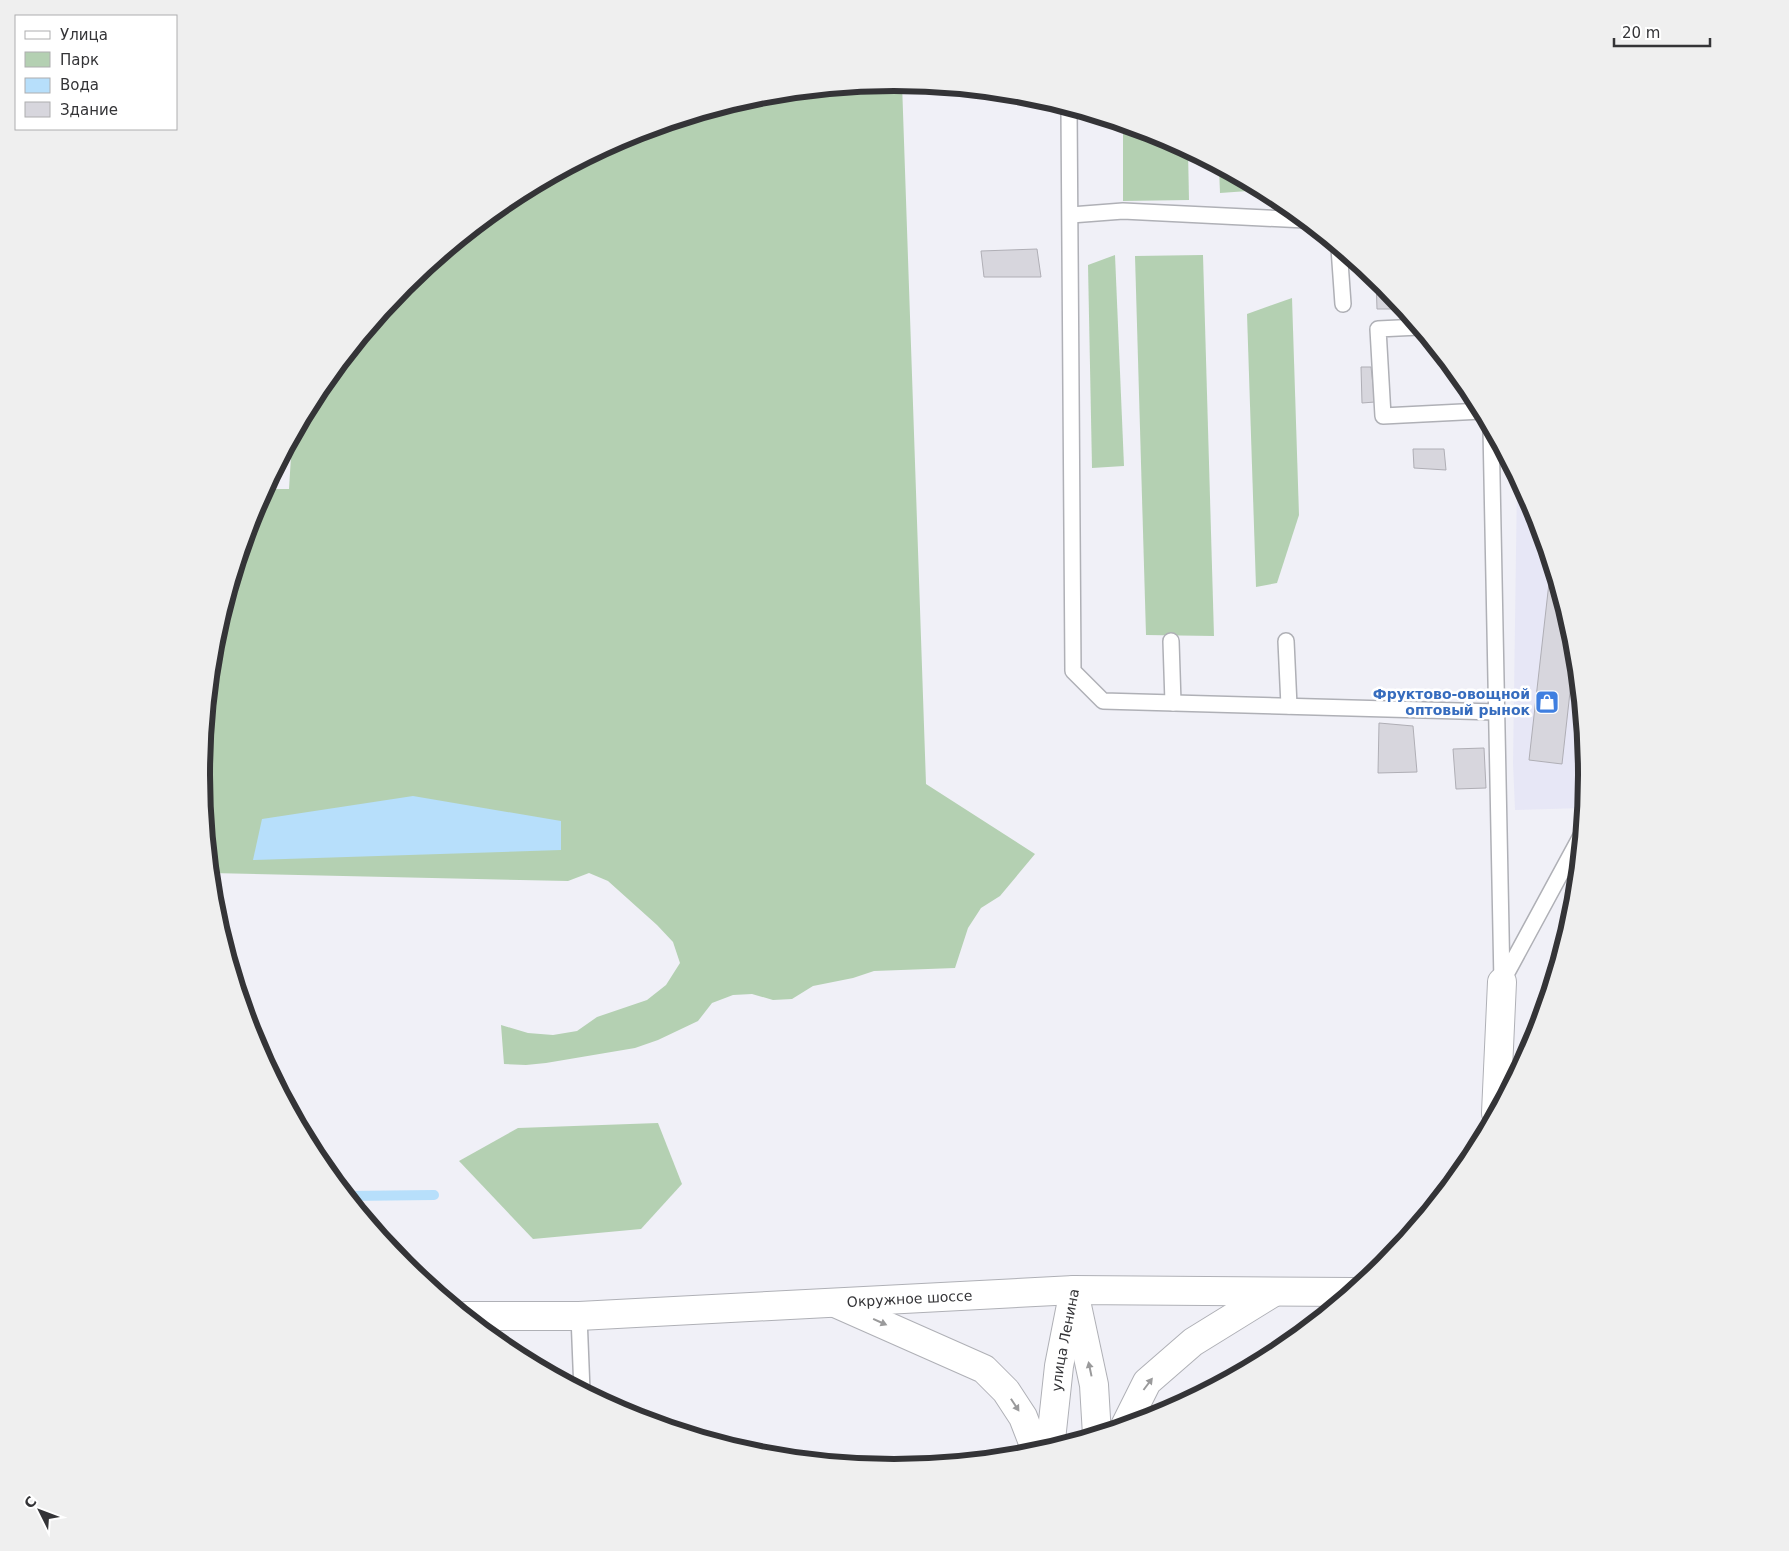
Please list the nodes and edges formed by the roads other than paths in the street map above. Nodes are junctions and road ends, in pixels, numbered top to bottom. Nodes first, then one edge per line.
1 (1069, 114) edge
2 (1071, 215) junction
3 (1292, 219) edge
4 (1340, 256) edge
5 (1343, 304) dead end
6 (1412, 327) edge
7 (1473, 411) edge
8 (1490, 439) edge
9 (1171, 641) dead end
10 (1286, 641) dead end
11 (1172, 703) junction
12 (1289, 706) junction
13 (1496, 712) junction
14 (1575, 848) edge
15 (1502, 982) junction
16 (1497, 1100) edge
17 (1074, 1290) junction
18 (1274, 1292) junction
19 (1344, 1292) edge
20 (835, 1303) junction
21 (476, 1316) edge
22 (579, 1316) junction
23 (582, 1384) edge
24 (1129, 1417) edge
25 (1097, 1428) edge
26 (1051, 1441) edge
27 (1034, 1445) edge

1 - 2 lane
2 - 3 lane
2 - 11 lane
4 - 5 lane
6 - 7 lane
8 - 13 lane
9 - 11 lane
10 - 12 lane
11 - 12 lane
12 - 13 lane
13 - 15 lane
14 - 15 lane
15 - 16 main road
17 - 18 main road, Окружное шоссе
17 - 20 main road, Окружное шоссе
25 -> 17 main road, улица Ленина
17 - 26 main road, улица Ленина
18 - 19 main road, Окружное шоссе
24 -> 18 main road
20 - 22 main road, Окружное шоссе
20 -> 27 main road
21 - 22 main road, Окружное шоссе
22 - 23 lane

